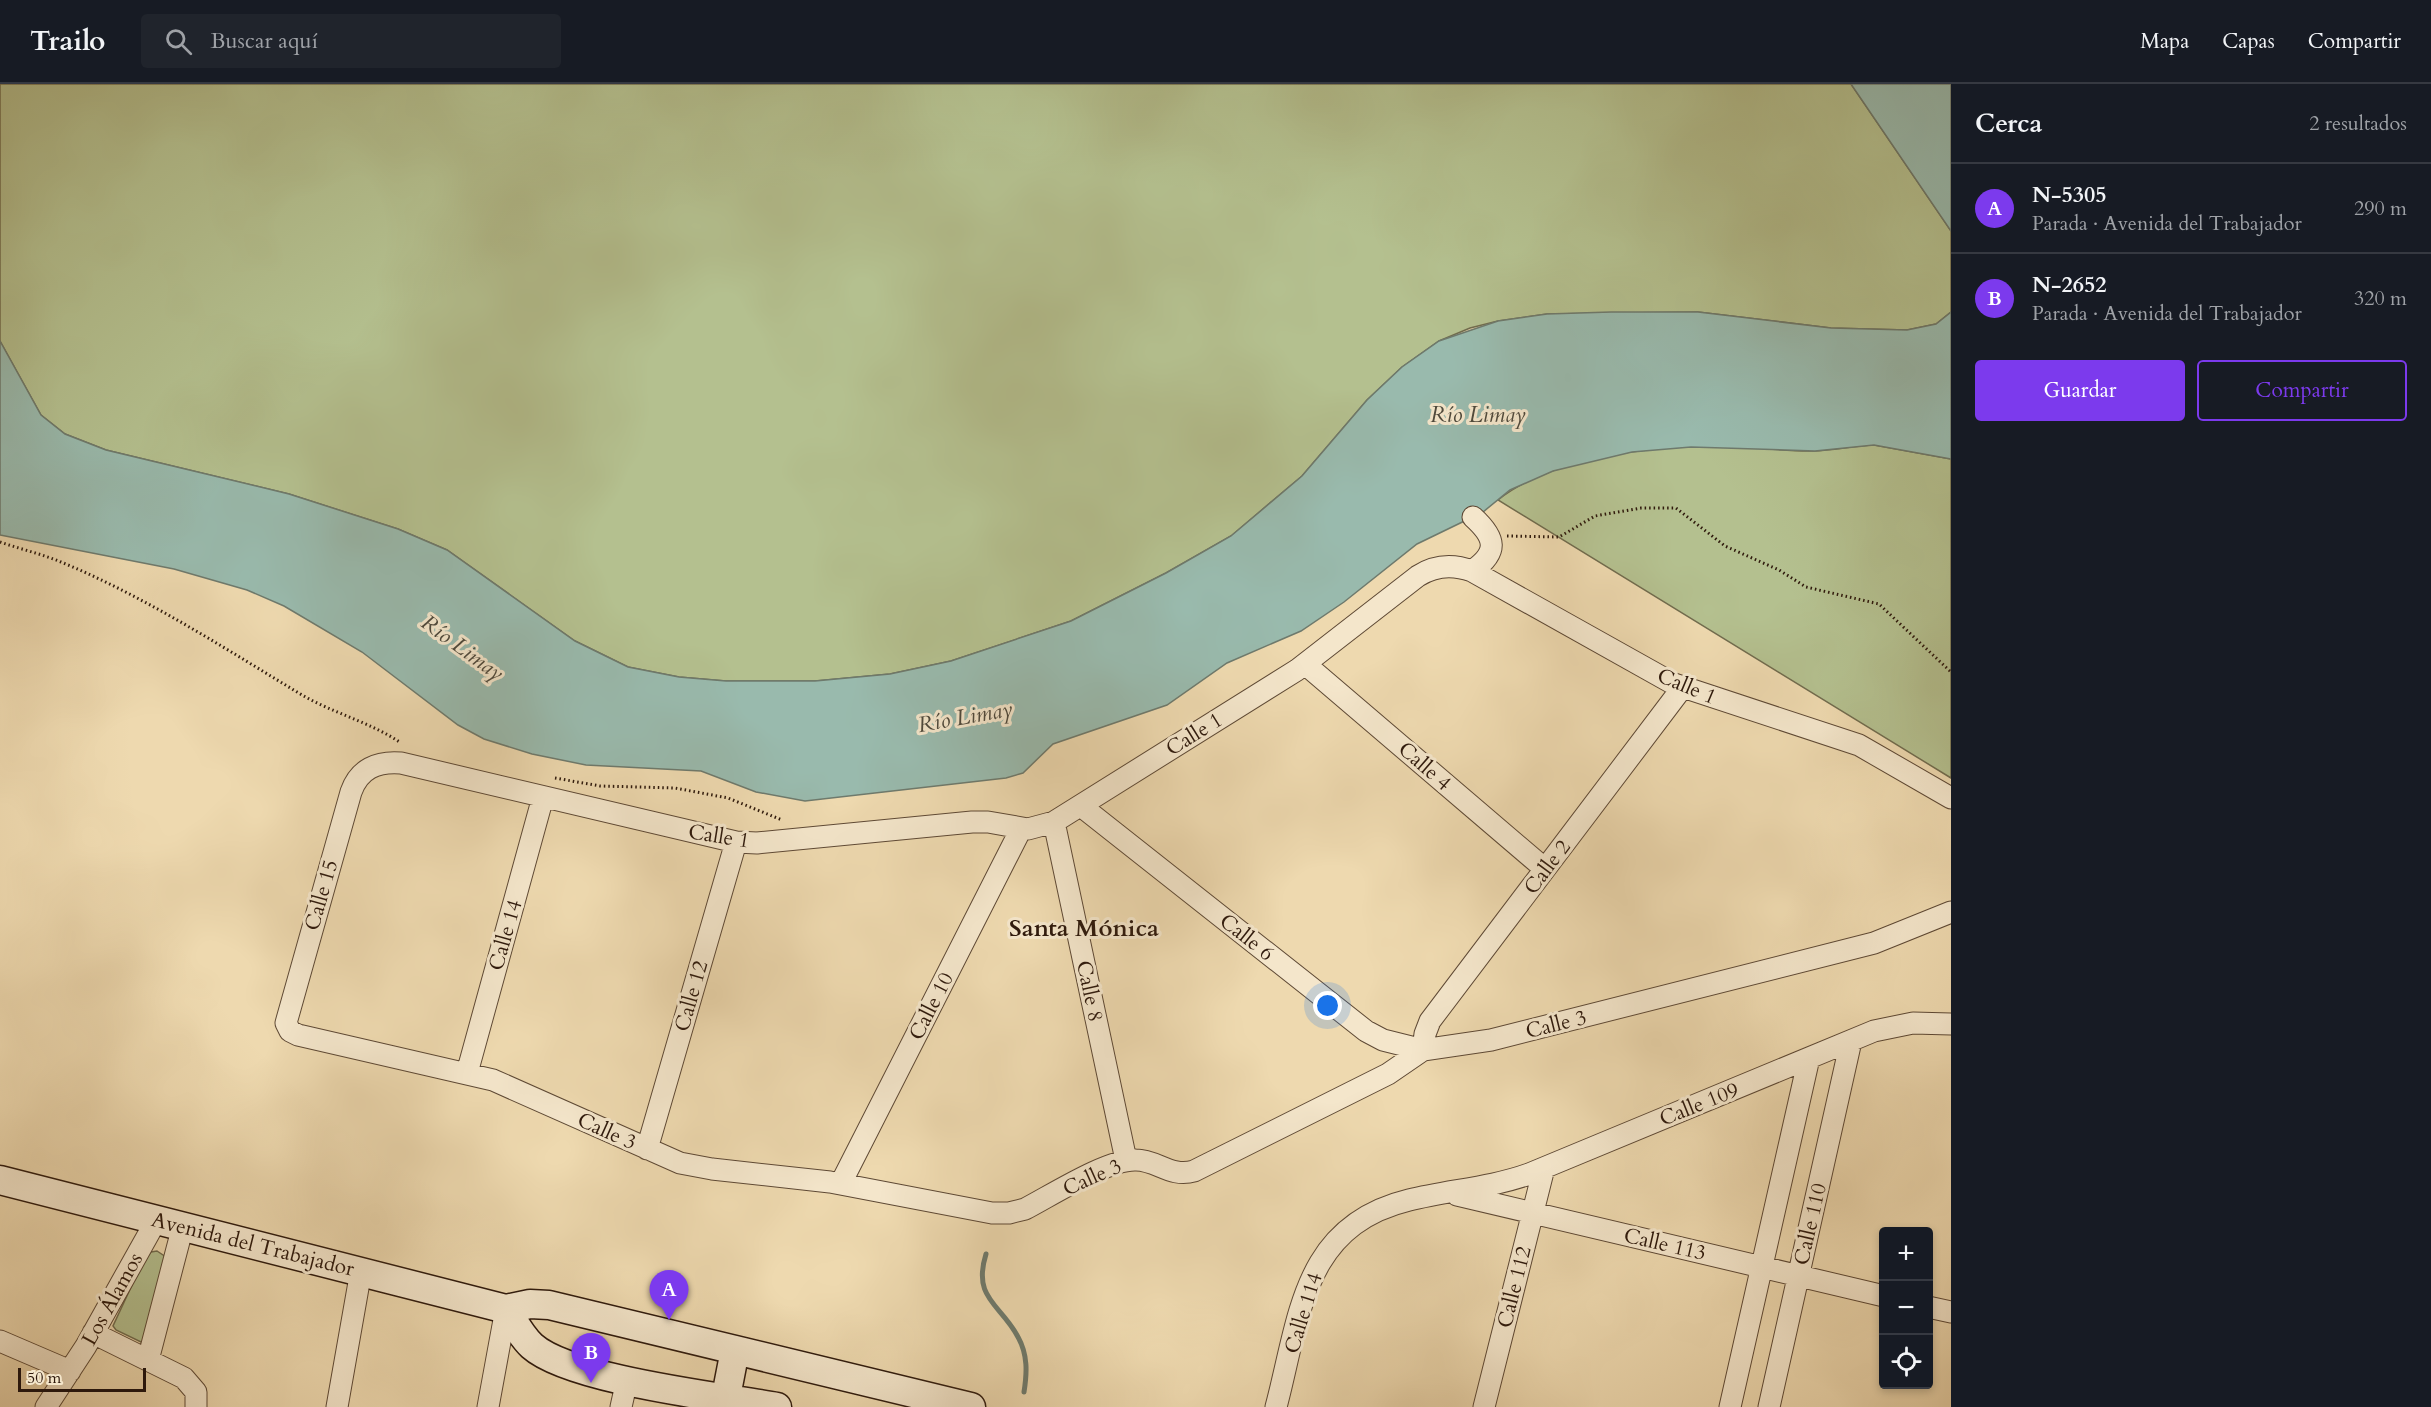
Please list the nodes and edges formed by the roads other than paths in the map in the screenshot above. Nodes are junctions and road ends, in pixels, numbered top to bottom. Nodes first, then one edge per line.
1 (1473, 518) dead end
2 (1472, 571) junction
3 (1305, 664) junction
4 (1682, 688) junction
5 (368, 768) joint
6 (543, 798) junction
7 (1951, 798) edge
8 (1081, 806) junction
9 (1054, 822) junction
10 (1021, 829) junction
11 (736, 842) junction
12 (1545, 869) junction
13 (1951, 912) edge
14 (1951, 1024) edge
15 (287, 1027) joint
16 (1851, 1041) junction
17 (1423, 1050) junction
18 (1809, 1058) junction
19 (467, 1073) junction
20 (647, 1149) junction
21 (1126, 1160) junction
22 (1544, 1168) junction
23 (0, 1180) edge
24 (841, 1183) junction
25 (1447, 1192) junction
26 (1533, 1213) junction
27 (170, 1223) junction
28 (1762, 1267) junction
29 (361, 1271) junction
30 (1798, 1276) junction
31 (1879, 1295) edge
32 (1933, 1307) edge
33 (506, 1309) junction
34 (1951, 1312) edge
35 (93, 1333) junction
36 (0, 1341) edge
37 (735, 1350) junction
38 (148, 1360) junction
39 (70, 1371) junction
40 (627, 1380) junction
41 (196, 1400) edge
42 (913, 1400) edge
43 (725, 1402) edge
44 (46, 1407) edge
45 (337, 1407) edge
46 (488, 1407) edge
47 (621, 1407) edge
48 (777, 1407) edge
49 (971, 1407) edge
50 (1276, 1407) edge
51 (1484, 1407) edge
52 (1731, 1407) edge
53 (1769, 1407) edge

1 - 2 street
2 - 3 street, Calle 1
2 - 4 street, Calle 1
3 - 8 street, Calle 1
3 - 12 street, Calle 4
4 - 7 street, Calle 1
4 - 12 street, Calle 2
5 - 6 street, Calle 1
5 - 15 street, Calle 15
6 - 11 street, Calle 1
6 - 19 street, Calle 14
8 - 9 street, Calle 1
8 - 17 street, Calle 6
9 - 10 street, Calle 1
9 - 21 street, Calle 8
10 - 11 street, Calle 1
10 - 24 street, Calle 10
11 - 20 street, Calle 12
12 - 17 street, Calle 2
13 - 17 street, Calle 3
14 - 16 street, Calle 109
15 - 19 street, Calle 3
16 - 18 street, Calle 109
16 - 30 street, Calle 110
17 - 21 street, Calle 3
18 - 22 street, Calle 109
18 - 28 street, Calle 110
19 - 20 street, Calle 3
20 - 24 street, Calle 3
21 - 24 street, Calle 3
22 - 25 street, Calle 109
22 - 26 street, Calle 112
23 - 27 street, Avenida del Trabajador
25 - 26 street, Calle 113
25 - 50 street, Calle 114
26 - 28 street, Calle 113
26 - 51 street, Calle 112
27 - 29 street, Avenida del Trabajador
27 - 35 street, Los Álamos
27 - 38 street, Los Álamos
28 - 30 street, Calle 113
28 - 52 street, Calle 110
29 - 33 street, Avenida del Trabajador
29 - 45 street
30 - 31 street, Calle 113
30 - 53 street, Calle 110
32 - 34 street
33 - 37 street, Avenida del Trabajador
33 - 40 street
33 - 46 street
35 - 38 street
35 - 39 street, Los Álamos
36 - 39 street
37 - 42 street, Avenida del Trabajador
37 - 43 street
38 - 41 street
39 - 44 street, Los Álamos
40 - 43 street
40 - 47 street
42 - 49 street, Avenida del Trabajador
43 - 48 street

